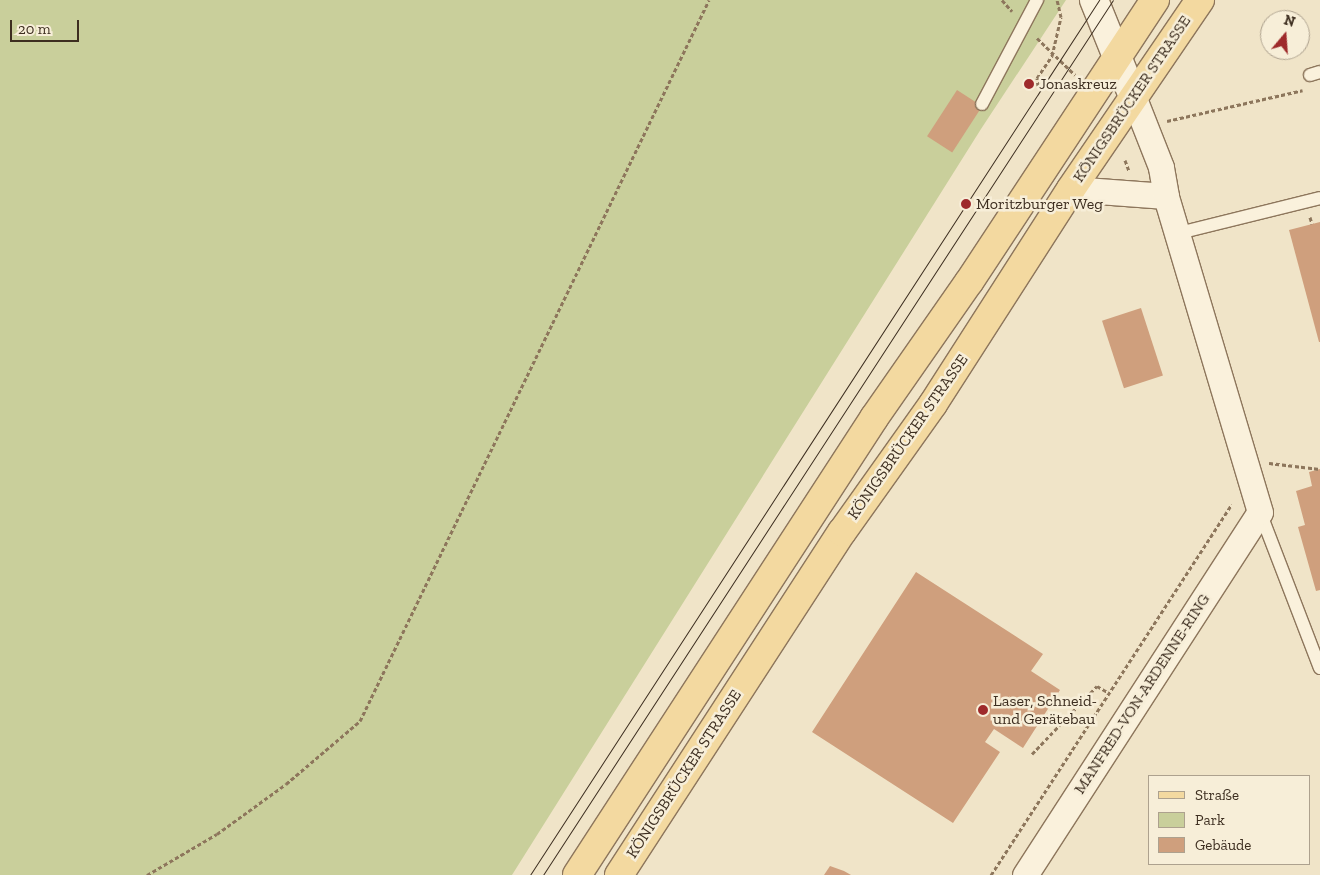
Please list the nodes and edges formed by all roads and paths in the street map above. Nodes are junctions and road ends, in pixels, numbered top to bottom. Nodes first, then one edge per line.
1 (709, 0) edge
2 (1037, 0) edge
3 (1057, 0) edge
4 (1094, 0) edge
5 (1155, 0) edge
6 (1200, 0) edge
7 (1052, 56) junction
8 (1118, 57) junction
9 (1317, 73) edge
10 (1074, 74) dead end
11 (1038, 86) dead end
12 (1134, 96) junction
13 (982, 104) dead end
14 (1147, 126) junction
15 (1071, 189) junction
16 (1166, 196) junction
17 (1320, 198) edge
18 (1178, 233) junction
19 (1270, 462) dead end
20 (1320, 468) edge
21 (1250, 477) junction
22 (1260, 512) junction
23 (1320, 668) edge
24 (1110, 693) junction
25 (1133, 708) junction
26 (1032, 754) dead end
27 (147, 875) edge
28 (577, 875) edge
29 (619, 875) edge
30 (991, 875) edge
31 (1025, 875) edge

1 - 27 path
2 - 13 lane
3 - 7 path
4 - 8 street
5 - 8 main road, KÖNIGSBRÜCKER STRASSE
6 - 12 main road, KÖNIGSBRÜCKER STRASSE
7 - 10 path
7 - 11 path
8 - 12 street
8 - 28 main road, KÖNIGSBRÜCKER STRASSE
9 - 14 path
12 - 14 street
12 - 15 main road, KÖNIGSBRÜCKER STRASSE
14 - 16 street
15 - 16 street
15 - 29 main road, KÖNIGSBRÜCKER STRASSE
16 - 18 street
17 - 18 lane
18 - 21 street
19 - 20 path
21 - 22 street
21 - 24 path
22 - 23 lane
22 - 25 street, MANFRED-VON-ARDENNE-RING
24 - 25 path
24 - 26 path
24 - 30 path
25 - 31 street, MANFRED-VON-ARDENNE-RING

